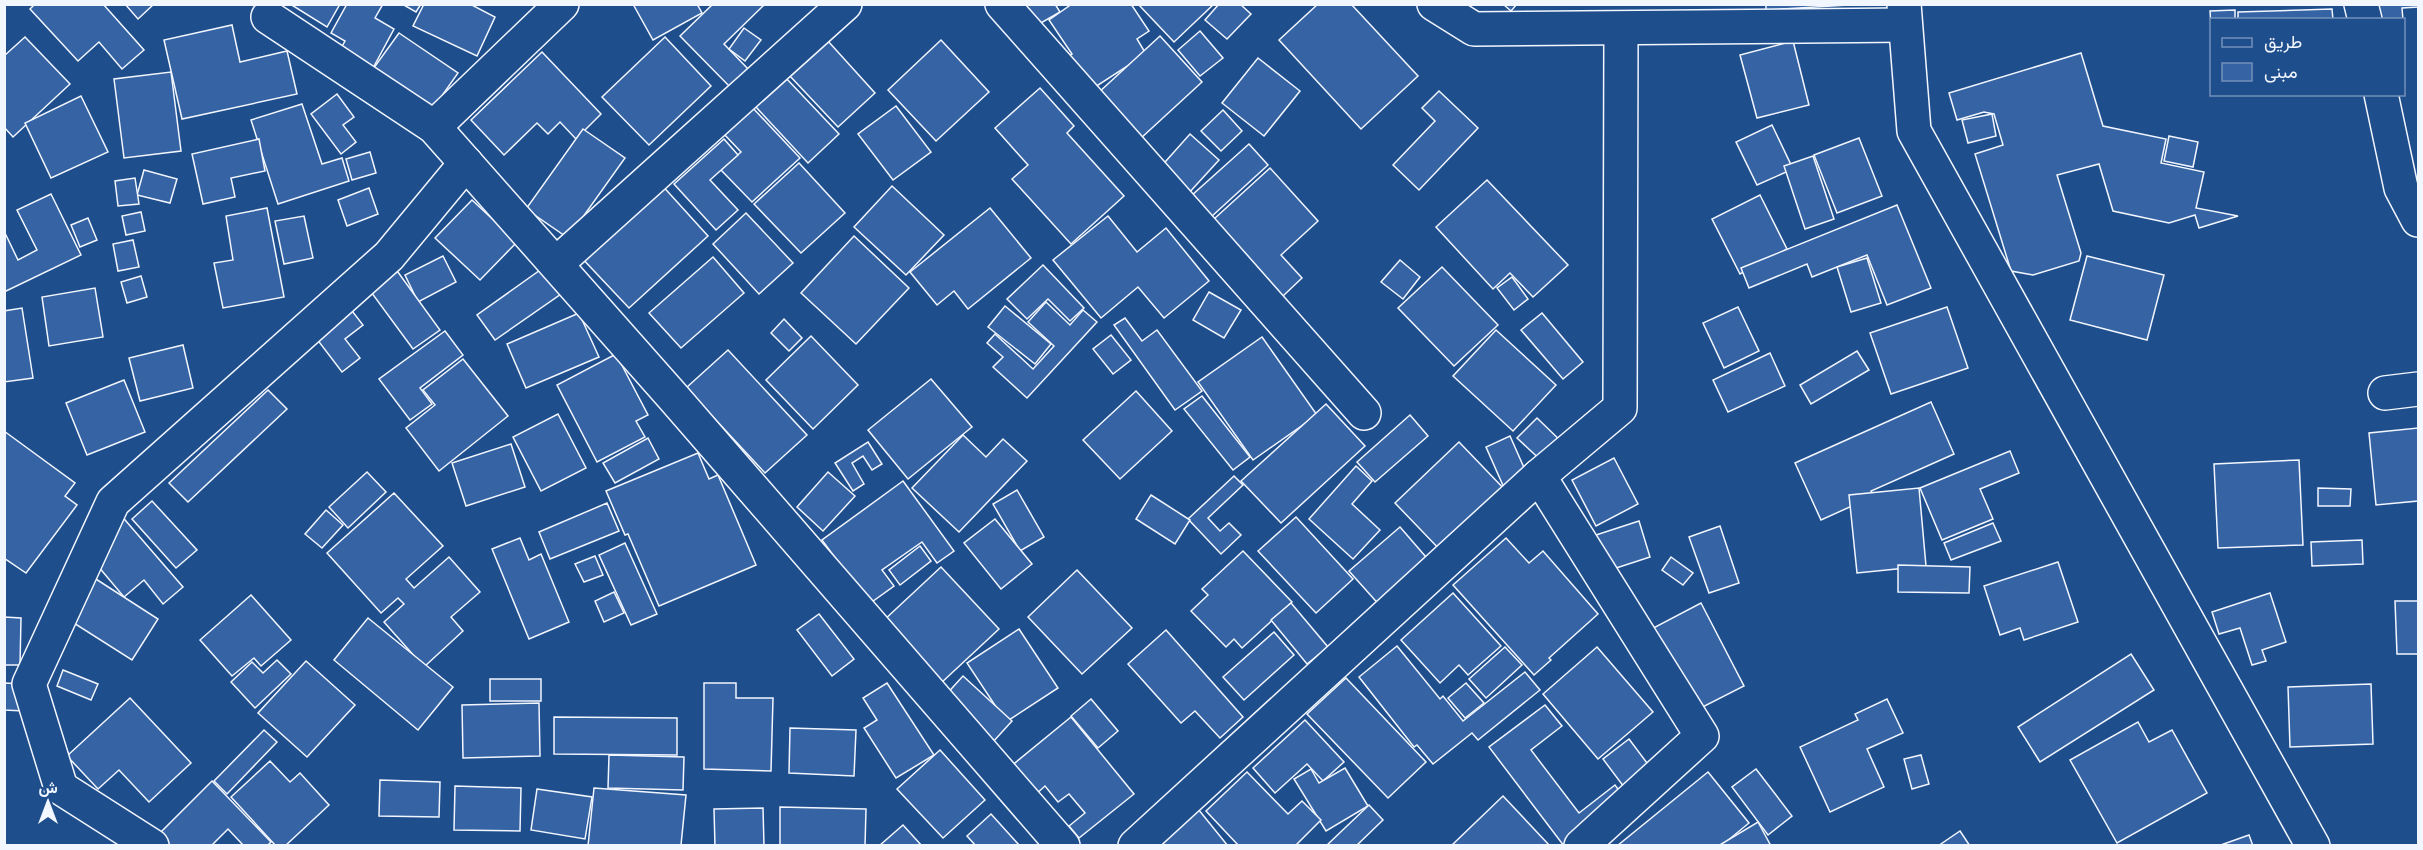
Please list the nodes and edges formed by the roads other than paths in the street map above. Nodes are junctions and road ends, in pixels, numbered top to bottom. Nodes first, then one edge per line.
1 (562, 4) edge
2 (844, 4) edge
3 (1002, 4) edge
4 (1434, 4) edge
5 (1905, 15) edge
6 (268, 17) dead end
7 (1621, 29) junction
8 (2381, 96) edge
9 (434, 127) junction
10 (466, 163) junction
11 (2418, 220) edge
12 (556, 264) junction
13 (2418, 389) edge
14 (2385, 393) dead end
15 (1364, 413) dead end
16 (1539, 476) junction
17 (152, 846) edge
18 (1063, 846) edge
19 (1135, 846) edge
20 (1581, 846) edge
21 (2313, 846) edge

1 - 9 street
2 - 12 street
3 - 15 street
4 - 7 street
5 - 7 street
5 - 21 street
6 - 9 street
7 - 16 street
8 - 11 street
9 - 10 street
10 - 12 street
10 - 17 street
12 - 18 street
13 - 14 street
16 - 19 street
16 - 20 street

